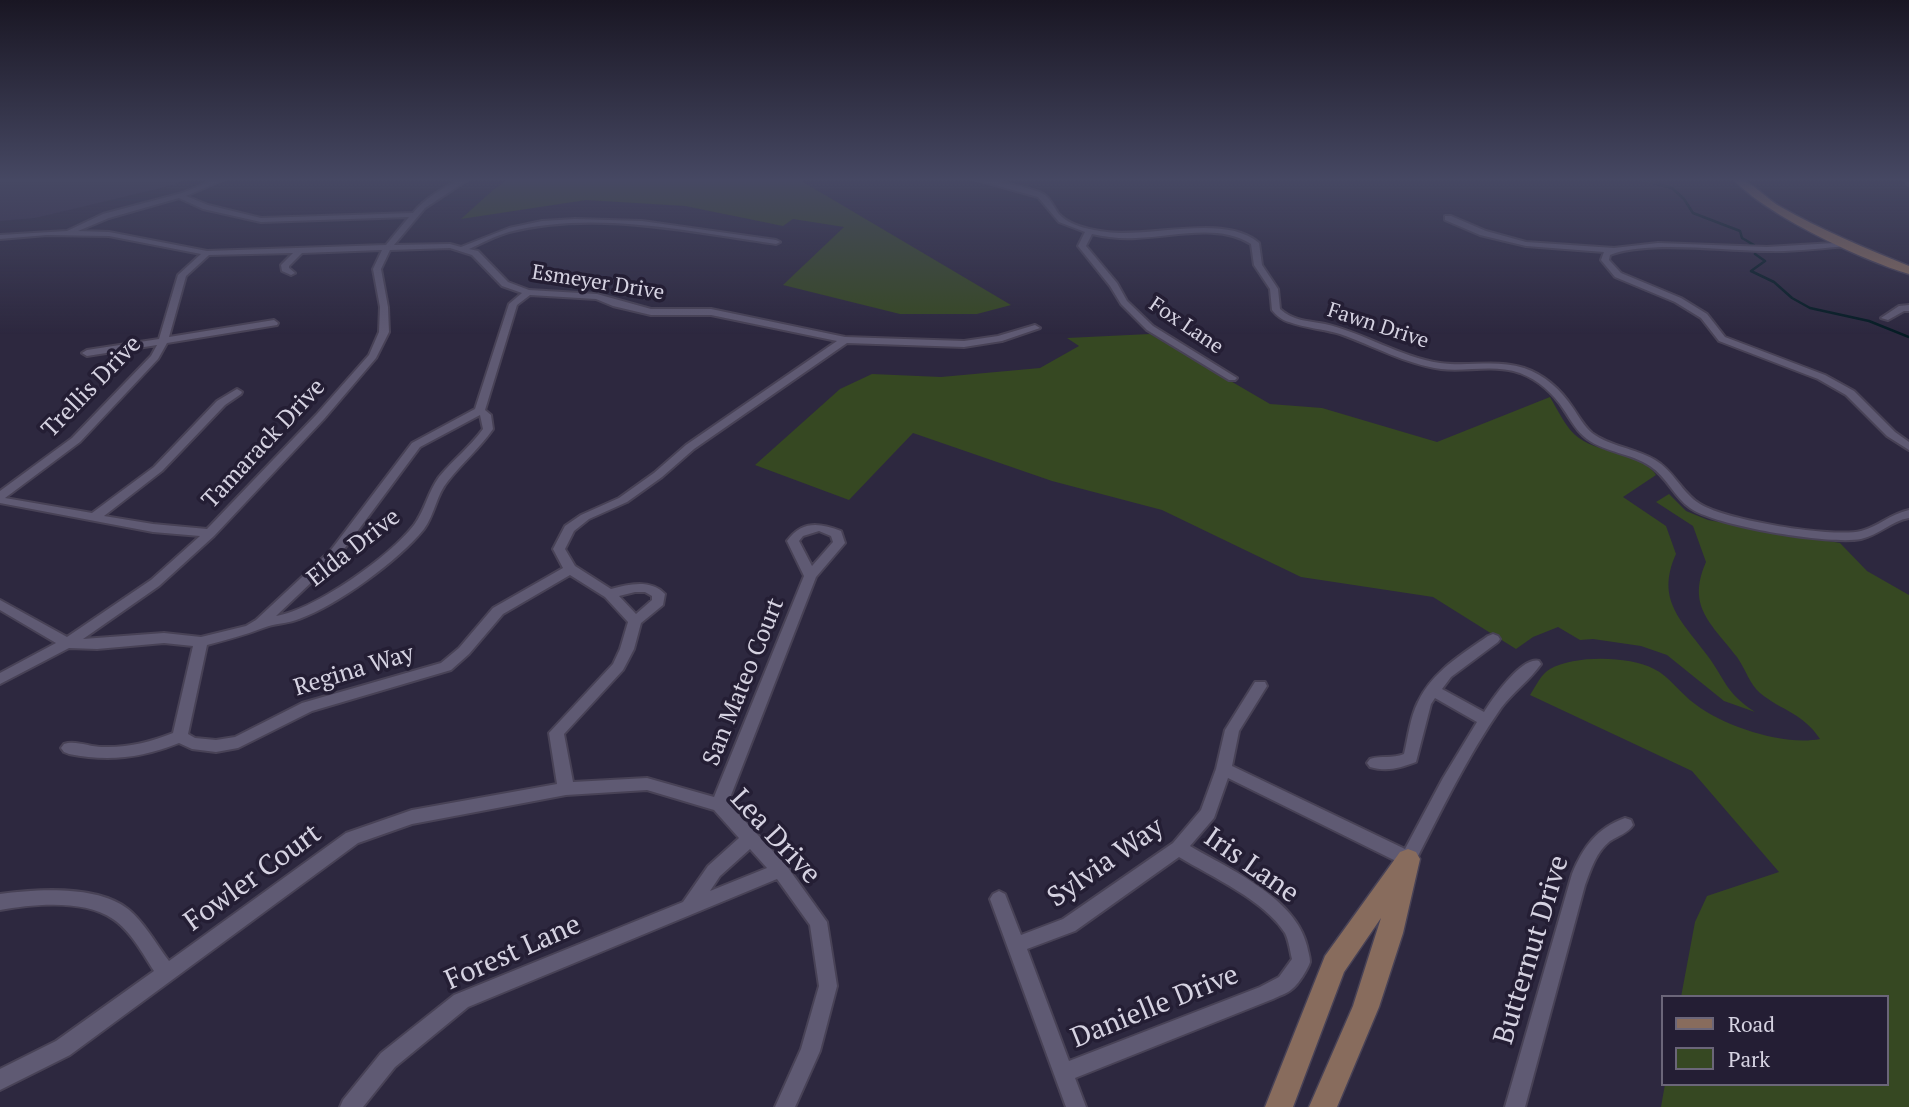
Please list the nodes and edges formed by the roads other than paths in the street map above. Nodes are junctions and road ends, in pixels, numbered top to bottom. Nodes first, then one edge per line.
1 (73, 231) edge
2 (401, 231) edge
3 (507, 231) edge
4 (686, 231) edge
5 (1086, 231) edge
6 (1478, 231) edge
7 (1823, 231) edge
8 (1089, 232) junction
9 (69, 233) junction
10 (0, 237) edge
11 (776, 242) dead end
12 (1848, 244) junction
13 (388, 247) junction
14 (464, 248) junction
15 (300, 250) junction
16 (1612, 250) junction
17 (207, 253) junction
18 (1909, 270) edge
19 (291, 273) dead end
20 (528, 292) junction
21 (1909, 308) edge
22 (1885, 318) dead end
23 (274, 323) dead end
24 (1035, 328) dead end
25 (845, 340) junction
26 (163, 341) junction
27 (87, 353) dead end
28 (1232, 378) dead end
29 (237, 392) dead end
30 (480, 411) junction
31 (1909, 447) edge
32 (0, 498) edge
33 (1908, 515) edge
34 (95, 517) junction
35 (211, 533) junction
36 (570, 569) junction
37 (810, 576) dead end
38 (610, 594) junction
39 (0, 604) edge
40 (635, 621) junction
41 (261, 623) junction
42 (1493, 639) dead end
43 (67, 642) junction
44 (201, 642) junction
45 (1534, 664) dead end
46 (0, 679) edge
47 (1260, 686) dead end
48 (1433, 690) junction
49 (1486, 720) junction
50 (180, 736) junction
51 (69, 748) dead end
52 (1375, 762) dead end
53 (1224, 769) junction
54 (566, 789) junction
55 (719, 805) junction
56 (1625, 825) dead end
57 (749, 839) junction
58 (1179, 849) junction
59 (1408, 859) junction
60 (780, 870) junction
61 (715, 871) junction
62 (726, 892) junction
63 (999, 899) dead end
64 (0, 902) edge
65 (689, 907) junction
66 (1016, 945) junction
67 (167, 973) junction
68 (1266, 993) joint
69 (1064, 1073) junction
70 (0, 1080) edge
71 (350, 1107) edge
72 (785, 1107) edge
73 (1076, 1107) edge
74 (1279, 1107) edge
75 (1323, 1107) edge
76 (1515, 1107) edge

1 - 9 street
2 - 13 street, Tamarack Drive
3 - 14 street
4 - 11 street
5 - 8 street, Fawn Drive
6 - 16 street
7 - 12 street
8 - 28 street, Fox Lane
8 - 33 street, Fawn Drive
9 - 10 street
9 - 17 street
12 - 16 street
12 - 18 street
13 - 14 street
13 - 15 street
13 - 35 street, Tamarack Drive
14 - 20 street, Esmeyer Drive
15 - 17 street
15 - 19 street
16 - 31 street
17 - 26 street, Trellis Drive
20 - 25 street, Esmeyer Drive
20 - 30 street, Elda Drive
21 - 22 street
23 - 26 street
24 - 25 street, Esmeyer Drive
25 - 36 street
26 - 27 street
26 - 32 street, Trellis Drive
29 - 34 street
30 - 41 street, Elda Drive
30 - 41 street, Elda Drive
32 - 34 street
34 - 35 street
35 - 43 street, Tamarack Drive
36 - 38 street
36 - 50 street, Regina Way
37 - 55 street, San Mateo Court
38 - 40 street
38 - 40 street
39 - 43 street
40 - 54 street
41 - 44 street, Elda Drive
42 - 48 street
43 - 44 street, Elda Drive
43 - 46 street, Tamarack Drive
44 - 50 street
45 - 49 street
47 - 53 street, Sylvia Way
48 - 49 street
48 - 52 street
49 - 59 street
50 - 51 street
53 - 58 street, Sylvia Way
53 - 59 street
54 - 55 street, Lea Drive
54 - 67 street, Fowler Court
55 - 57 street, Lea Drive
56 - 76 street, Butternut Drive
57 - 60 street, Lea Drive
57 - 61 street
58 - 66 street, Sylvia Way
58 - 68 street, Iris Lane
59 - 74 street
59 - 75 street
60 - 62 street, Forest Lane
60 - 72 street, Lea Drive
61 - 62 street
61 - 65 street
62 - 65 street, Forest Lane
63 - 66 street
64 - 67 street
65 - 71 street, Forest Lane
66 - 69 street
67 - 70 street, Fowler Court
68 - 69 street, Danielle Drive
69 - 73 street

